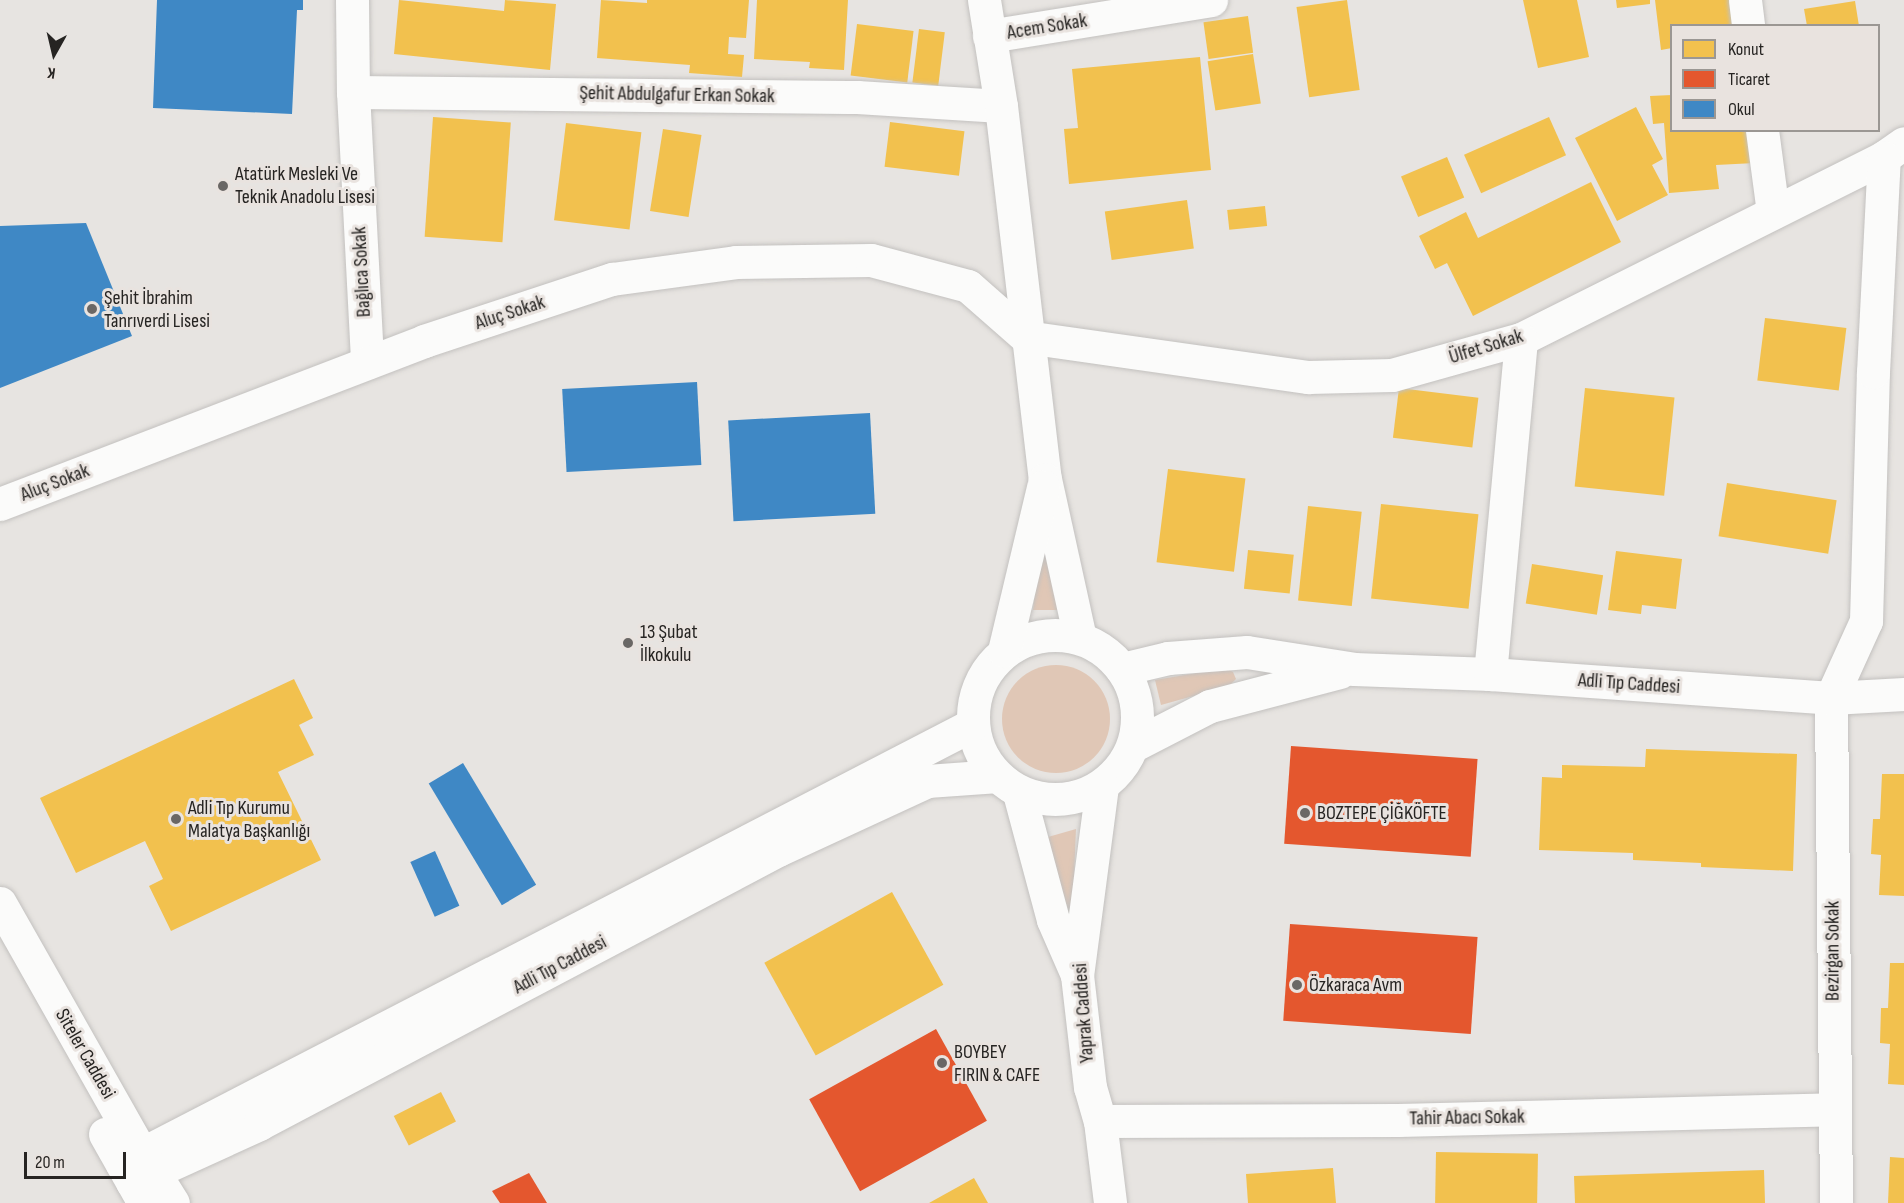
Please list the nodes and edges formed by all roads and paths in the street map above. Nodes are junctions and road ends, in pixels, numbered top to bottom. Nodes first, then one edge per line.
1 (352, 0) edge
2 (984, 0) edge
3 (1211, 0) edge
4 (1745, 0) edge
5 (1748, 24) edge
6 (989, 36) junction
7 (353, 92) junction
8 (1001, 106) junction
9 (1762, 132) edge
10 (1894, 150) edge
11 (1773, 212) junction
12 (1026, 337) junction
13 (1521, 339) junction
14 (367, 363) junction
15 (1045, 479) junction
16 (0, 504) edge
17 (1080, 638) junction
18 (1004, 651) junction
19 (1122, 669) junction
20 (1354, 669) junction
21 (1490, 674) junction
22 (1904, 694) edge
23 (1831, 698) junction
24 (972, 725) junction
25 (1134, 745) junction
26 (1007, 784) junction
27 (1102, 786) junction
28 (0, 903) edge
29 (0, 946) edge
30 (1077, 975) junction
31 (1834, 1109) junction
32 (1100, 1121) junction
33 (139, 1175) edge
34 (173, 1203) edge
35 (1110, 1203) edge
36 (1836, 1203) edge

1 - 7 street, Bağlıca Sokak
2 - 6 street
3 - 6 street, Acem Sokak
4 - 5 street
6 - 8 street
7 - 8 street, Şehit Abdulgafur Erkan Sokak
7 - 14 street, Bağlıca Sokak
8 - 12 street
9 - 11 street
10 - 11 street, Ülfet Sokak
10 - 23 street
11 - 13 street, Ülfet Sokak
12 - 13 street, Ülfet Sokak
12 - 14 street, Aluç Sokak
12 - 15 street
13 - 21 street
14 - 16 street, Aluç Sokak
15 - 17 street
15 - 18 street
17 - 18 street, Adli Tıp Caddesi
17 - 19 street, Adli Tıp Caddesi
18 - 24 street, Adli Tıp Caddesi
19 - 20 street, Adli Tıp Caddesi
19 - 25 street, Adli Tıp Caddesi
20 - 21 street, Adli Tıp Caddesi
20 - 25 street, Adli Tıp Caddesi
21 - 23 street, Adli Tıp Caddesi
22 - 23 street, Adli Tıp Caddesi
23 - 31 street, Bezirgan Sokak
24 - 26 street, Adli Tıp Caddesi
24 - 33 street, Adli Tıp Caddesi
25 - 27 street, Adli Tıp Caddesi
26 - 27 street, Adli Tıp Caddesi
26 - 30 street
26 - 33 street, Adli Tıp Caddesi
27 - 30 street, Yaprak Caddesi
28 - 33 street, Siteler Caddesi
29 - 33 street, Siteler Caddesi
30 - 32 street, Yaprak Caddesi
31 - 32 street, Tahir Abacı Sokak
31 - 36 street, Bezirgan Sokak
32 - 35 street, Yaprak Caddesi
33 - 34 street, Siteler Caddesi

